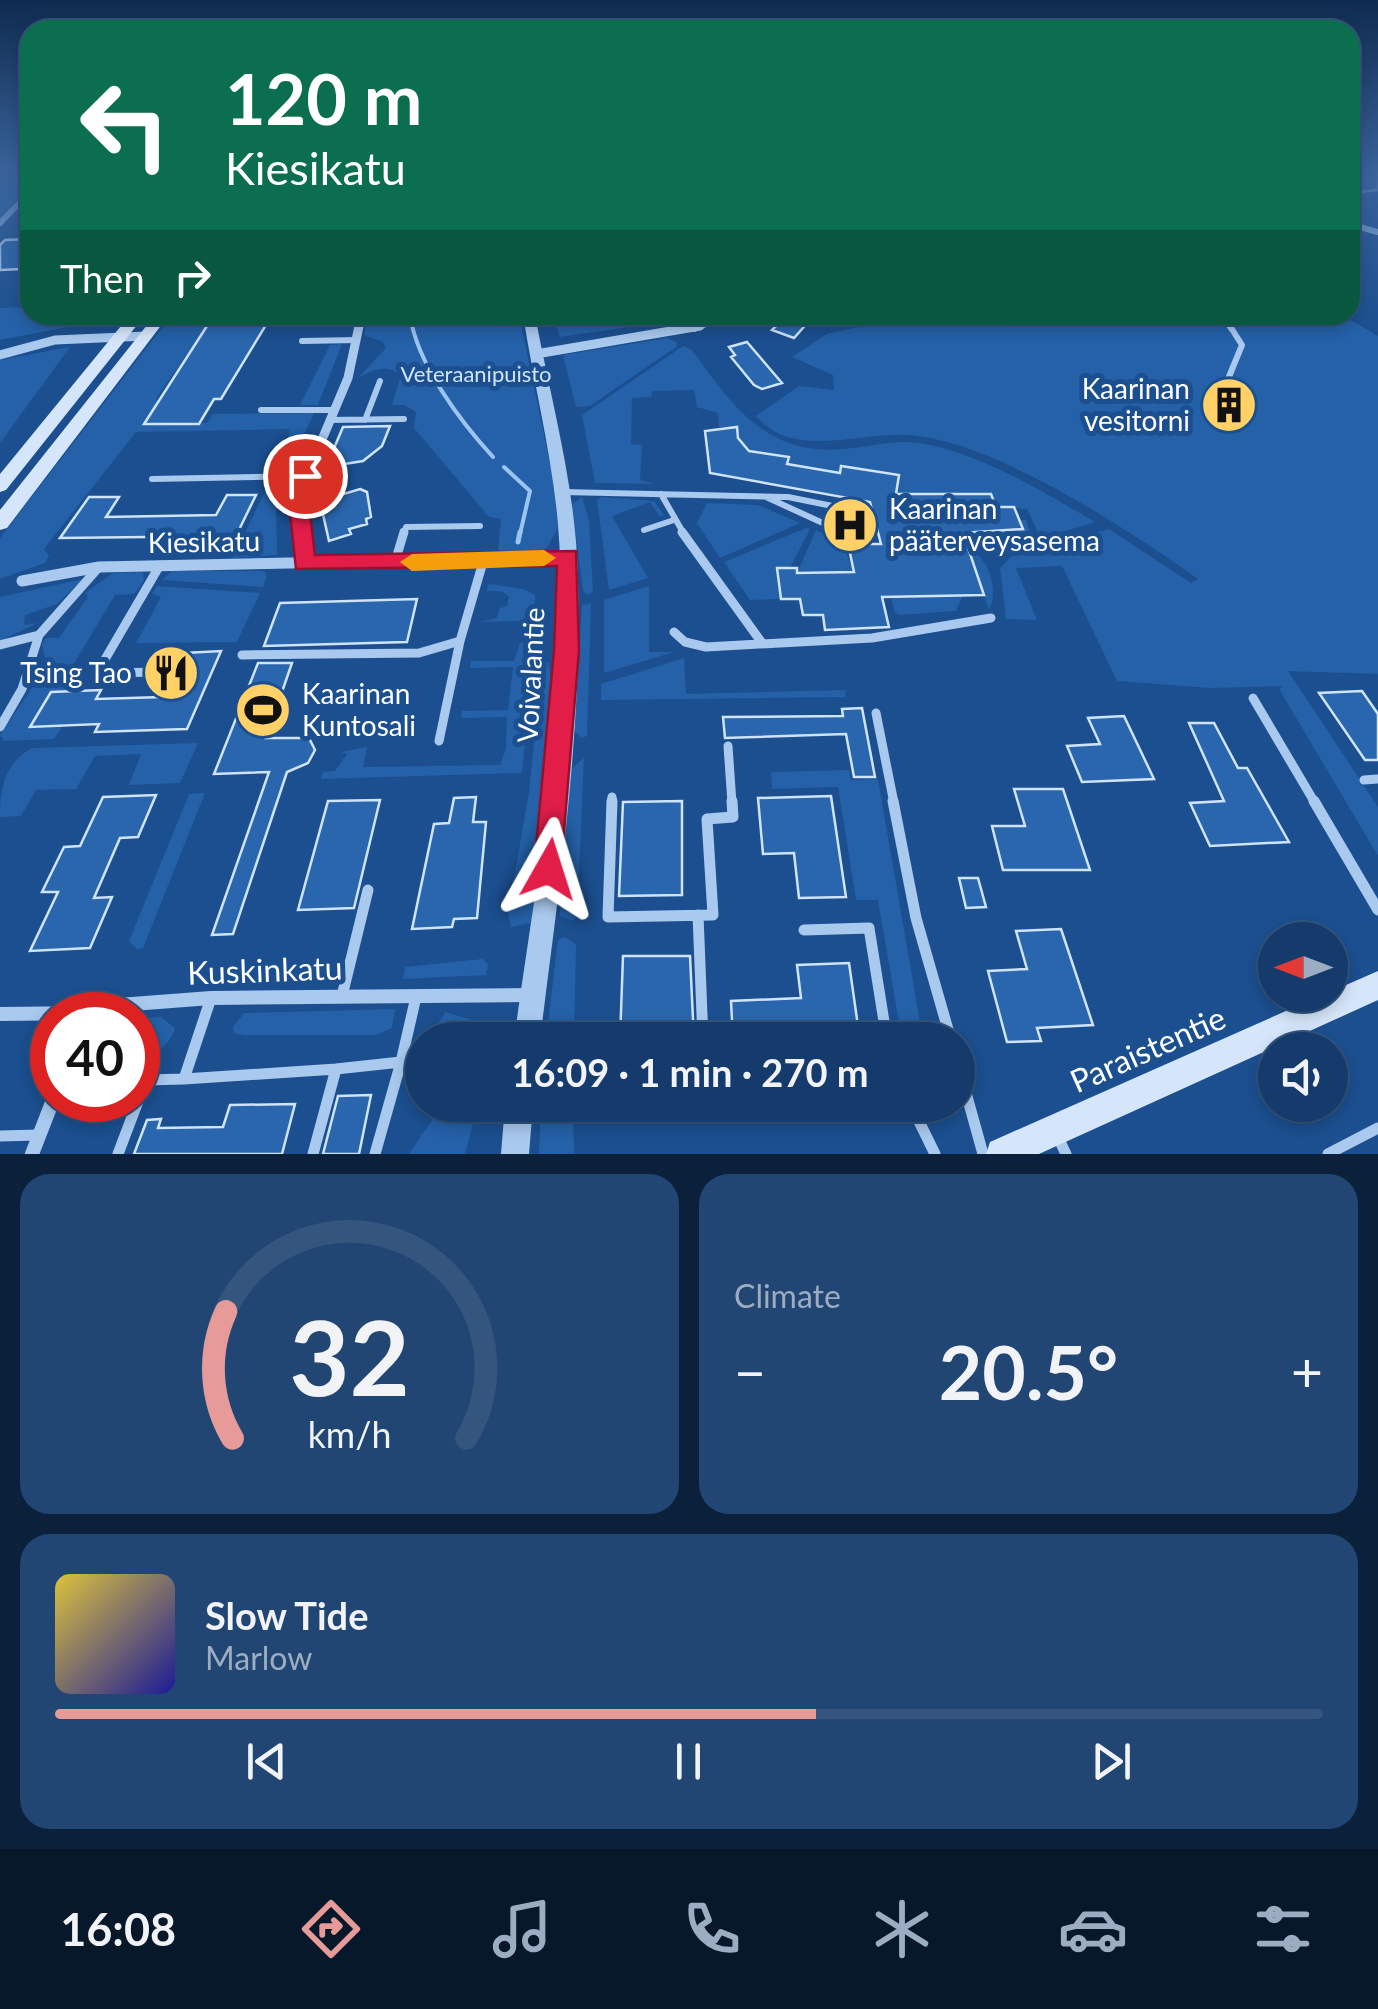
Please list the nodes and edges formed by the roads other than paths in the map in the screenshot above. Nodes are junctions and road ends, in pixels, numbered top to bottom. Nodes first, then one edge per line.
1 (1360, 227) dead end
2 (1378, 232) edge
3 (129, 325) edge
4 (154, 325) edge
5 (360, 325) edge
6 (531, 325) edge
7 (699, 325) edge
8 (1229, 325) edge
9 (146, 336) junction
10 (119, 337) junction
11 (302, 340) dead end
12 (357, 340) junction
13 (536, 354) junction
14 (0, 356) edge
15 (380, 381) dead end
16 (1226, 384) dead end
17 (262, 410) dead end
18 (331, 415) junction
19 (404, 419) dead end
20 (365, 420) junction
21 (305, 476) junction
22 (152, 479) dead end
23 (0, 486) edge
24 (563, 492) junction
25 (662, 494) junction
26 (766, 498) junction
27 (674, 520) junction
28 (0, 523) edge
29 (480, 526) dead end
30 (644, 530) dead end
31 (568, 557) junction
32 (395, 562) junction
33 (483, 562) junction
34 (304, 563) junction
35 (160, 566) junction
36 (99, 567) junction
37 (22, 582) dead end
38 (991, 618) dead end
39 (674, 632) dead end
40 (39, 636) junction
41 (460, 642) junction
42 (762, 643) junction
43 (0, 645) edge
44 (242, 655) dead end
45 (166, 672) dead end
46 (1253, 698) dead end
47 (876, 713) dead end
48 (0, 727) edge
49 (439, 741) dead end
50 (728, 746) dead end
51 (1378, 779) edge
52 (1364, 780) dead end
53 (612, 797) dead end
54 (368, 890) dead end
55 (1378, 910) edge
56 (698, 915) junction
57 (804, 930) dead end
58 (1378, 985) edge
59 (416, 994) junction
60 (533, 995) junction
61 (342, 996) junction
62 (210, 998) junction
63 (160, 1002) edge
64 (30, 1016) edge
65 (2, 1017) edge
66 (529, 1022) edge
67 (702, 1022) edge
68 (884, 1022) edge
69 (946, 1022) edge
70 (401, 1062) junction
71 (336, 1068) junction
72 (184, 1079) junction
73 (44, 1122) edge
74 (519, 1122) edge
75 (919, 1122) edge
76 (974, 1122) edge
77 (1378, 1128) edge
78 (39, 1135) junction
79 (0, 1136) edge
80 (1061, 1142) edge
81 (32, 1154) edge
82 (118, 1154) edge
83 (313, 1154) edge
84 (375, 1154) edge
85 (516, 1154) edge
86 (935, 1154) edge
87 (983, 1154) edge
88 (1002, 1154) edge
89 (1328, 1154) edge

1 - 2 street
3 - 10 main road
4 - 9 main road
5 - 12 street
6 - 13 street, Voivalantie
7 - 13 street
8 - 16 lane
9 - 10 street
9 - 28 main road
10 - 14 street
10 - 23 main road
11 - 12 lane
12 - 18 street
13 - 24 street, Voivalantie
15 - 20 lane
17 - 18 lane
18 - 20 lane
18 - 21 street
19 - 20 lane
21 - 22 lane
21 - 34 street
24 - 25 lane
24 - 31 street, Voivalantie
25 - 26 lane
25 - 27 lane
26 - 26 lane
27 - 30 lane
27 - 42 lane
29 - 32 lane
31 - 33 street, Kiesikatu
31 - 60 street, Voivalantie
32 - 33 street, Kiesikatu
32 - 34 street, Kiesikatu
33 - 41 lane
34 - 35 street, Kiesikatu
35 - 36 street, Kiesikatu
35 - 45 lane
36 - 37 street, Kiesikatu
36 - 40 lane
38 - 42 lane
39 - 42 lane
40 - 43 lane
40 - 48 lane
41 - 44 lane
41 - 49 lane
46 - 55 lane
47 - 69 lane
50 - 56 lane
51 - 52 lane
53 - 56 lane
54 - 61 lane
56 - 67 lane
57 - 68 lane
58 - 80 main road, Paraistentie
59 - 60 street, Kuskinkatu
59 - 61 street, Kuskinkatu
59 - 70 lane
60 - 66 street, Voivalantie
61 - 62 street, Kuskinkatu
62 - 63 street, Kuskinkatu
62 - 72 lane
64 - 65 street, Kuskinkatu
70 - 71 lane
70 - 84 lane
71 - 72 lane
71 - 83 lane
72 - 82 lane
73 - 78 street
74 - 85 street
75 - 86 lane
76 - 87 lane
77 - 89 lane
78 - 79 lane
78 - 81 street
80 - 88 main road, Paraistentie

